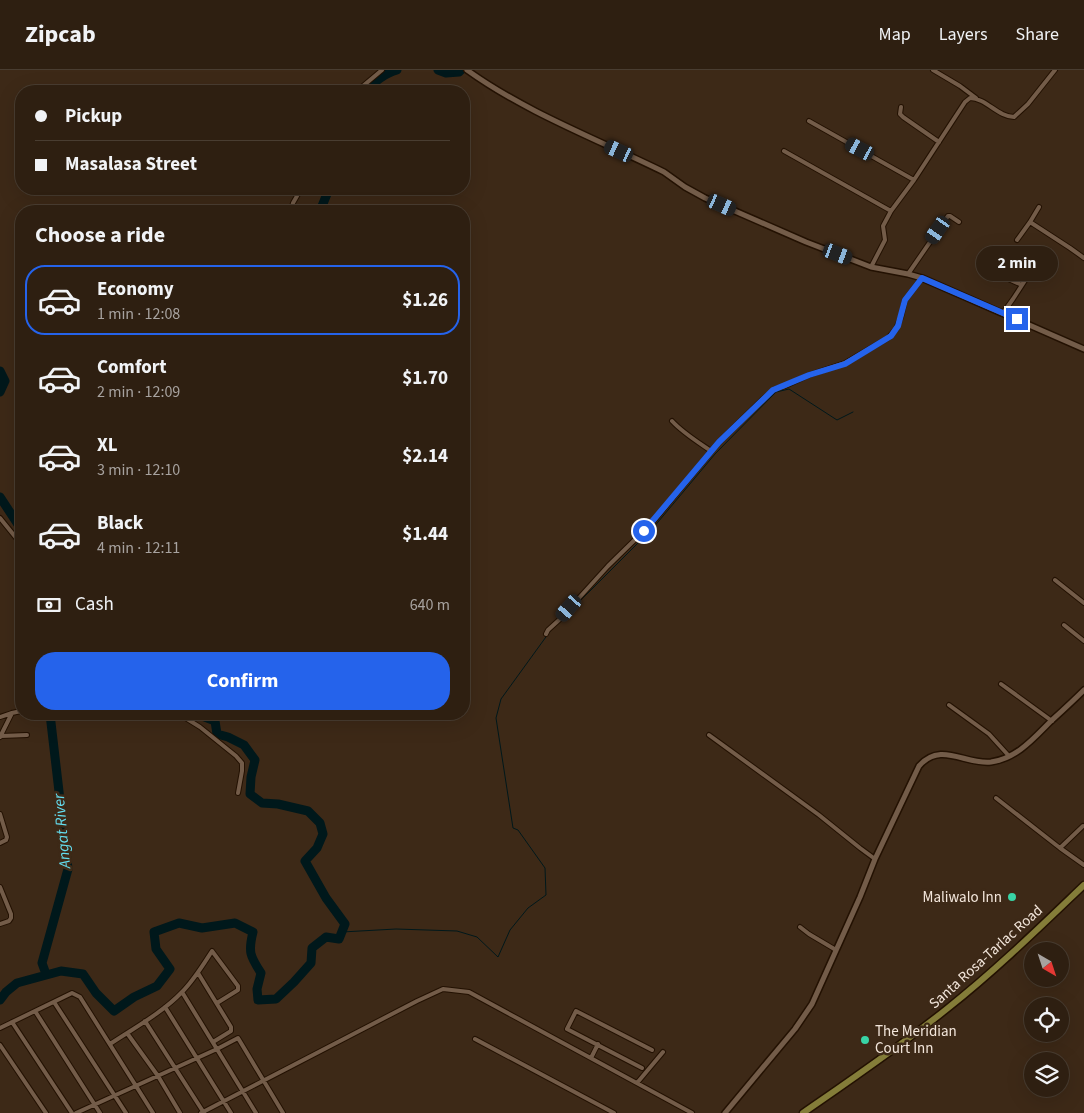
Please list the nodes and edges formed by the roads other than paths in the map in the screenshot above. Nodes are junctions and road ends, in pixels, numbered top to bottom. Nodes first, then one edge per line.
1 (382, 70) edge
2 (467, 70) edge
3 (933, 70) edge
4 (1055, 70) edge
5 (364, 85) edge
6 (976, 98) junction
7 (900, 108) dead end
8 (809, 121) dead end
9 (939, 142) junction
10 (784, 151) dead end
11 (914, 180) junction
12 (1039, 207) dead end
13 (891, 211) junction
14 (959, 222) dead end
15 (1030, 222) junction
16 (1017, 240) dead end
17 (1084, 258) edge
18 (1012, 263) dead end
19 (871, 267) junction
20 (908, 274) junction
21 (997, 274) dead end
22 (922, 278) junction
23 (1022, 285) junction
24 (1003, 313) junction
25 (1084, 349) edge
26 (672, 421) dead end
27 (711, 451) junction
28 (0, 518) edge
29 (15, 537) edge
30 (591, 574) dead end
31 (596, 578) junction
32 (1055, 580) dead end
33 (1084, 603) edge
34 (1064, 625) dead end
35 (546, 634) dead end
36 (1084, 641) edge
37 (1001, 684) dead end
38 (1084, 690) edge
39 (949, 705) dead end
40 (12, 712) junction
41 (15, 712) edge
42 (0, 717) edge
43 (189, 720) edge
44 (1052, 721) junction
45 (27, 735) dead end
46 (709, 735) dead end
47 (0, 736) edge
48 (1009, 756) junction
49 (238, 793) dead end
50 (996, 798) dead end
51 (0, 814) edge
52 (1084, 826) edge
53 (0, 843) edge
54 (1060, 848) junction
55 (875, 859) junction
56 (1084, 865) edge
57 (1084, 885) edge
58 (0, 887) edge
59 (0, 924) edge
60 (800, 927) dead end
61 (836, 950) junction
62 (198, 973) junction
63 (182, 992) junction
64 (54, 1002) junction
65 (217, 1003) junction
66 (165, 1007) junction
67 (35, 1011) junction
68 (145, 1021) junction
69 (12, 1022) junction
70 (0, 1028) edge
71 (127, 1033) junction
72 (475, 1039) dead end
73 (213, 1042) junction
74 (110, 1044) junction
75 (598, 1044) junction
76 (0, 1045) edge
77 (217, 1049) junction
78 (652, 1050) dead end
79 (663, 1052) dead end
80 (591, 1058) junction
81 (197, 1059) junction
82 (175, 1068) junction
83 (642, 1068) dead end
84 (158, 1076) junction
85 (264, 1081) junction
86 (637, 1083) junction
87 (136, 1086) junction
88 (243, 1091) junction
89 (115, 1096) junction
90 (224, 1102) junction
91 (95, 1105) junction
92 (46, 1113) edge
93 (72, 1113) edge
94 (76, 1113) edge
95 (100, 1113) edge
96 (126, 1113) edge
97 (153, 1113) edge
98 (180, 1113) edge
99 (203, 1113) edge
100 (231, 1113) edge
101 (256, 1113) edge
102 (283, 1113) edge
103 (614, 1113) edge
104 (692, 1113) edge
105 (725, 1113) edge
106 (803, 1113) edge

1 - 5 street
2 - 19 street
3 - 6 street
4 - 6 street
6 - 9 street
7 - 9 street
8 - 11 street
9 - 11 street
10 - 13 street
11 - 13 street
12 - 15 street
13 - 19 street
14 - 20 street
15 - 16 street
15 - 17 street
18 - 23 street
19 - 20 street
20 - 22 street
21 - 23 street
22 - 24 street
22 - 27 street
23 - 24 street
24 - 25 street
26 - 27 street
27 - 31 street
28 - 29 street
30 - 31 street
31 - 35 street
32 - 33 street
34 - 36 street
37 - 44 street
38 - 44 street
39 - 48 street
40 - 41 street
40 - 42 street
40 - 47 street
43 - 49 street
44 - 48 street
45 - 47 street
46 - 55 street
48 - 55 street
50 - 54 street
51 - 53 street
52 - 54 street
54 - 56 street
55 - 61 street
57 - 106 highway, Santa Rosa-Tarlac Road
58 - 59 street
60 - 61 street
61 - 105 street
62 - 63 street
62 - 65 street
62 - 65 street
63 - 66 street
63 - 73 street
64 - 67 street
64 - 74 street
64 - 89 street
65 - 73 street
66 - 68 street
66 - 81 street
67 - 69 street
67 - 91 street
68 - 71 street
68 - 82 street
69 - 70 street
69 - 93 street
71 - 74 street
71 - 84 street
72 - 103 street
73 - 77 street
74 - 87 street
75 - 78 street
75 - 80 street
75 - 83 street
76 - 92 street
77 - 81 street
77 - 85 street
77 - 88 street
79 - 86 street
80 - 85 street
80 - 86 street
81 - 82 street
81 - 90 street
82 - 84 street
82 - 99 street
84 - 87 street
84 - 98 street
85 - 88 street
85 - 102 street
86 - 104 street
87 - 89 street
87 - 97 street
88 - 90 street
88 - 101 street
89 - 91 street
89 - 96 street
90 - 99 street
90 - 100 street
91 - 94 street
91 - 95 street

